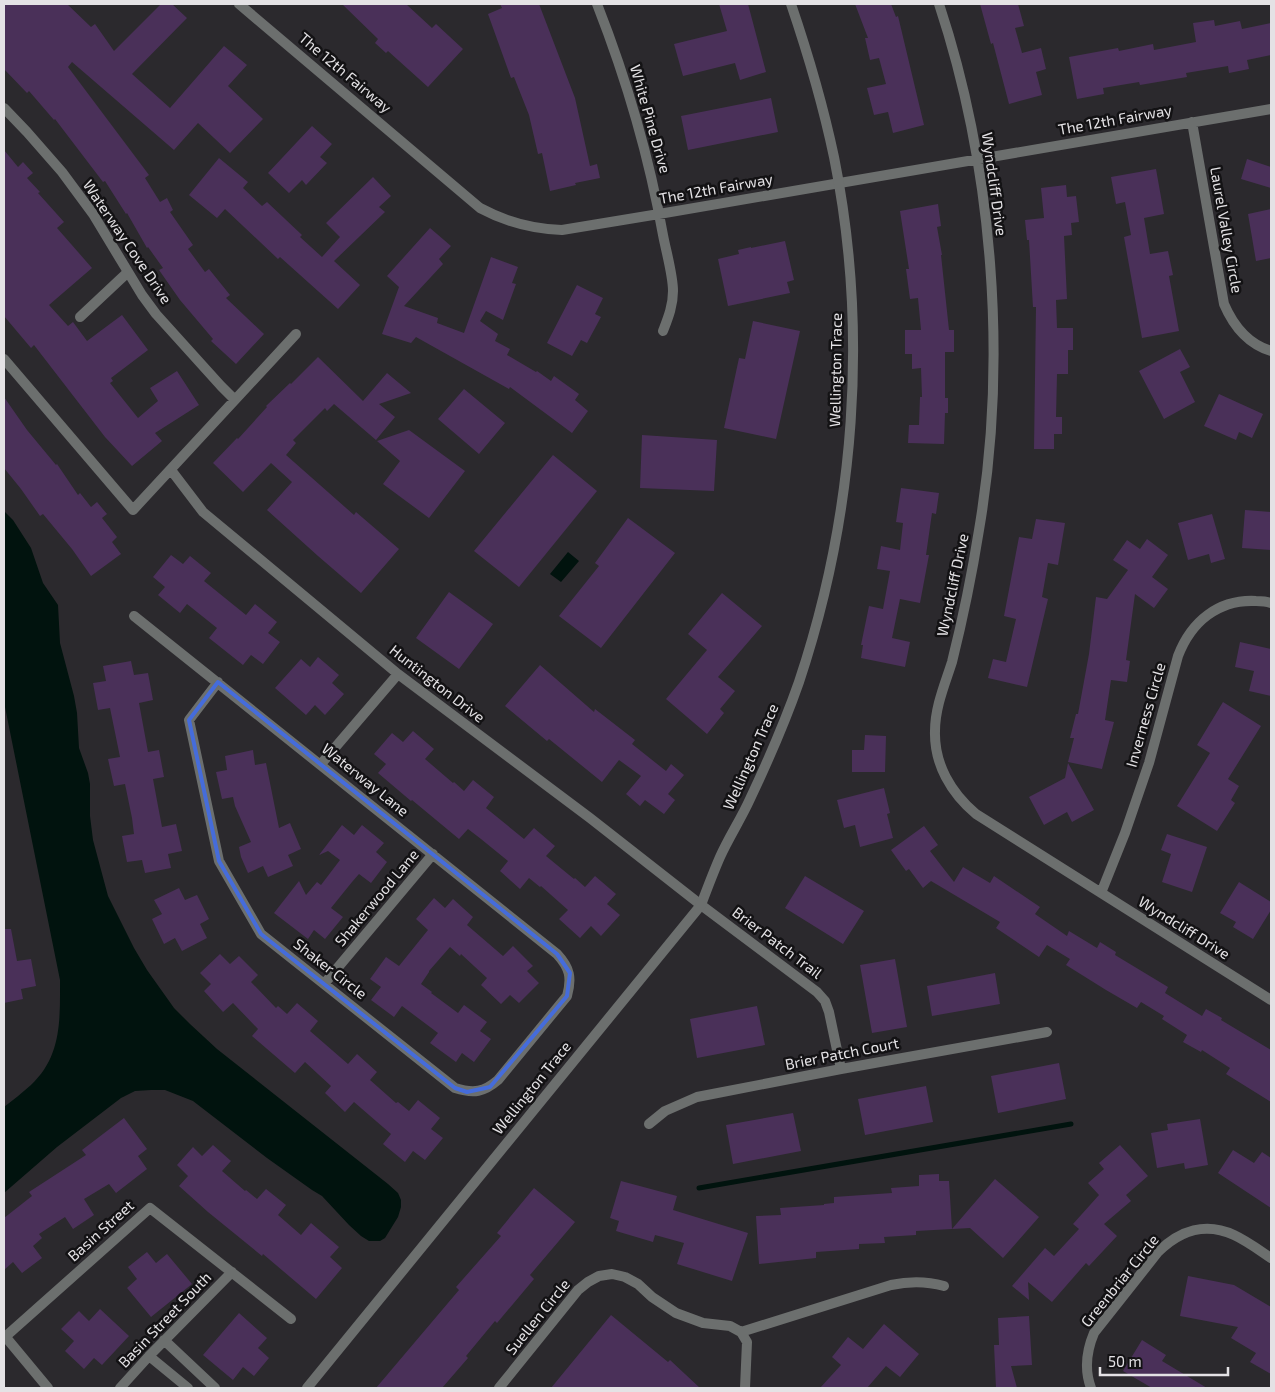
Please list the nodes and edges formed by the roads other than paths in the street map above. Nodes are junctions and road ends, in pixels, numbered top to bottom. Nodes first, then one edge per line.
1 (239, 4) edge
2 (597, 4) edge
3 (791, 4) edge
4 (939, 4) edge
5 (4, 108) edge
6 (1271, 109) edge
7 (1192, 122) junction
8 (977, 159) junction
9 (839, 182) junction
10 (659, 214) junction
11 (128, 272) junction
12 (80, 317) dead end
13 (662, 331) dead end
14 (296, 334) dead end
15 (1271, 351) edge
16 (4, 358) edge
17 (234, 399) junction
18 (171, 470) junction
19 (1271, 603) edge
20 (134, 616) dead end
21 (398, 674) junction
22 (218, 682) junction
23 (321, 764) junction
24 (433, 854) junction
25 (1101, 893) junction
26 (701, 906) junction
27 (570, 973) joint
28 (324, 984) junction
29 (1271, 1000) edge
30 (1047, 1032) dead end
31 (841, 1069) junction
32 (649, 1124) dead end
33 (1271, 1258) edge
34 (232, 1272) junction
35 (944, 1286) dead end
36 (291, 1319) dead end
37 (741, 1332) junction
38 (4, 1336) edge
39 (164, 1340) junction
40 (149, 1356) junction
41 (48, 1388) edge
42 (120, 1388) edge
43 (188, 1388) edge
44 (215, 1388) edge
45 (308, 1388) edge
46 (499, 1388) edge
47 (745, 1388) edge
48 (1091, 1388) edge

1 - 10 street, The 12th Fairway
2 - 10 street, White Pine Drive
3 - 9 street, Wellington Trace
4 - 8 street, Wyndcliff Drive
5 - 11 street, Waterway Cove Drive
6 - 7 street, The 12th Fairway
7 - 8 street, The 12th Fairway
7 - 15 street, Laurel Valley Circle
8 - 9 street, The 12th Fairway
8 - 25 street, Wyndcliff Drive
9 - 10 street, The 12th Fairway
9 - 26 street, Wellington Trace
10 - 13 street, White Pine Drive
11 - 12 street
11 - 17 street, Waterway Cove Drive
14 - 17 street
16 - 18 street
17 - 18 street
18 - 21 street, Huntington Drive
19 - 25 street, Inverness Circle
20 - 22 street, Waterway Lane
21 - 23 street
21 - 26 street, Huntington Drive
22 - 23 street, Waterway Lane
22 - 28 street, Shaker Circle
23 - 24 street, Waterway Lane
24 - 27 street, Waterway Lane
24 - 28 street, Shakerwood Lane
25 - 29 street, Wyndcliff Drive
26 - 31 street, Brier Patch Trail
26 - 45 street, Wellington Trace
27 - 28 street, Shaker Circle
30 - 31 street, Brier Patch Court
31 - 32 street, Brier Patch Court
33 - 48 street, Greenbriar Circle
34 - 36 street, Basin Street
34 - 38 street, Basin Street
34 - 39 street, Basin Street South
35 - 37 street
37 - 46 street, Suellen Circle
37 - 47 street
38 - 41 street
39 - 40 street, Basin Street South
39 - 44 street
40 - 42 street, Basin Street South
40 - 43 street

